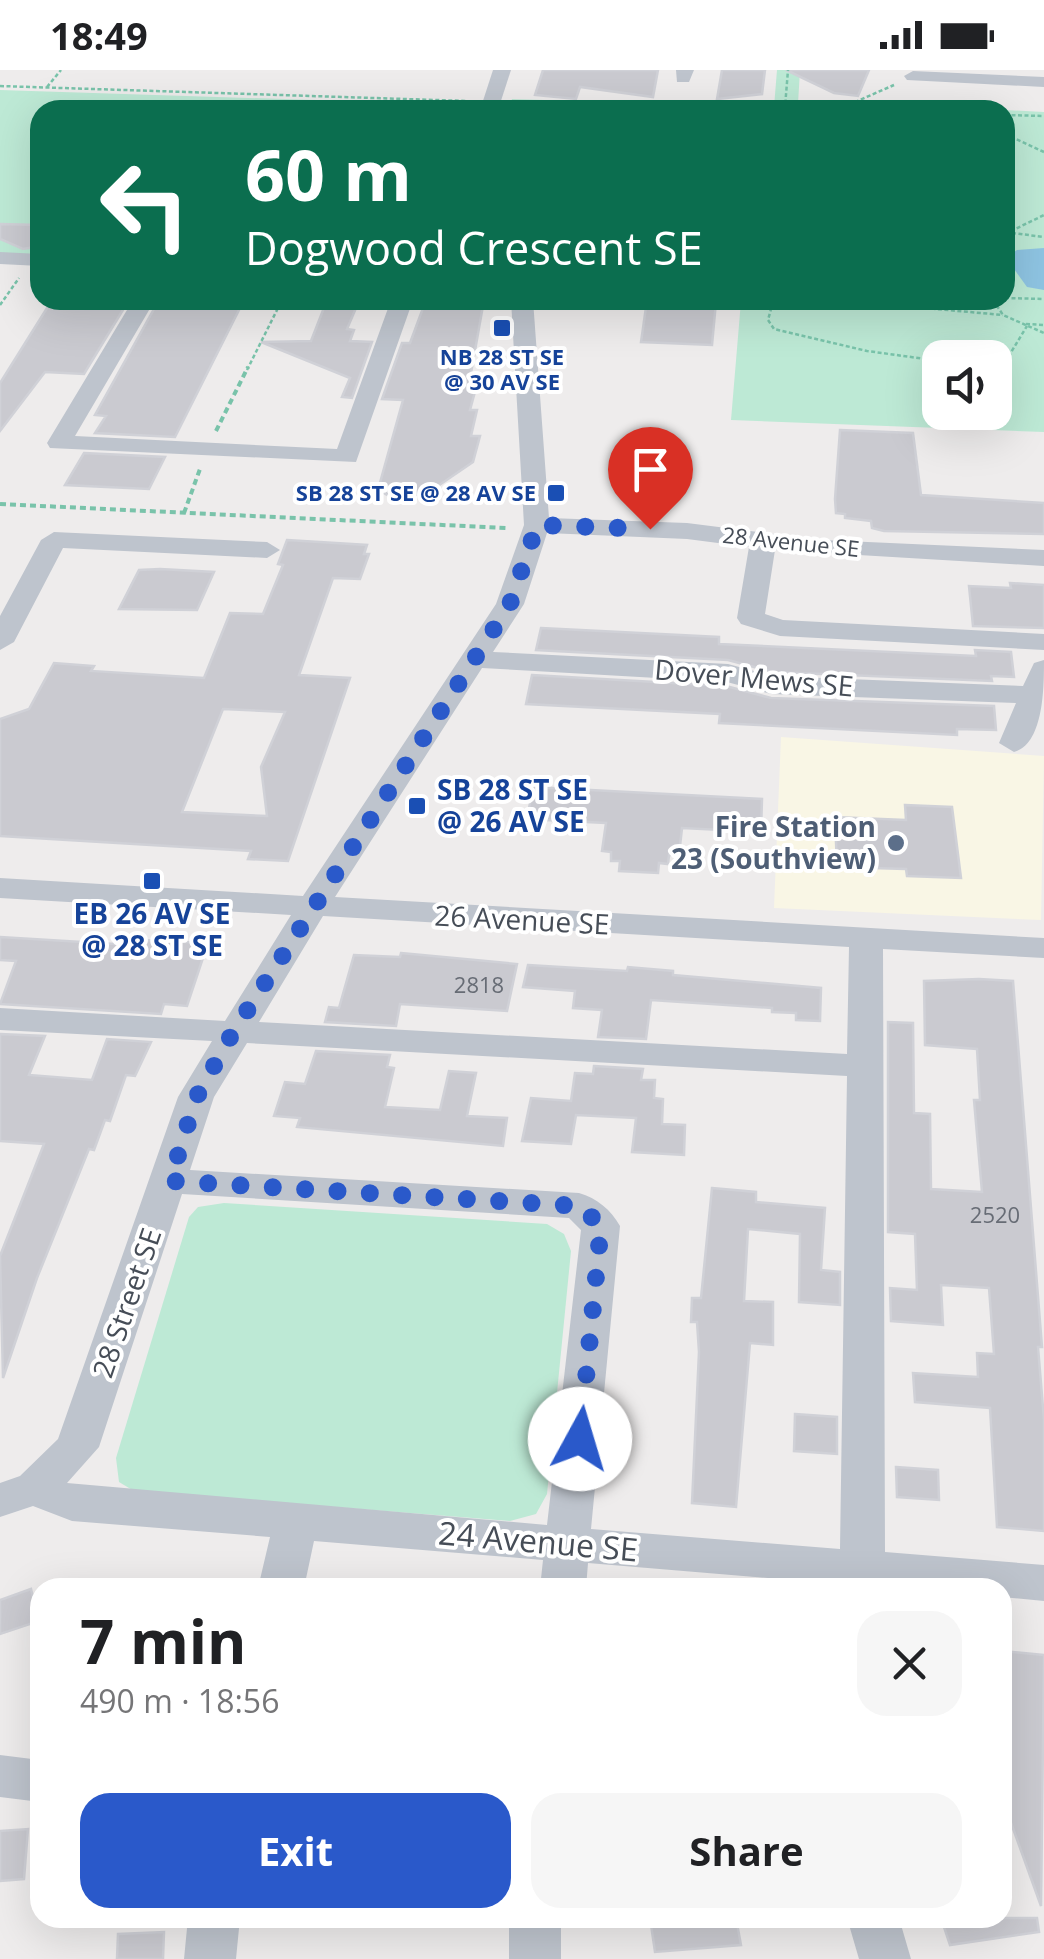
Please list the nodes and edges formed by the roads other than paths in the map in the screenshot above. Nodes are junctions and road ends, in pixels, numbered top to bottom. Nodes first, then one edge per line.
1 (502, 70) edge
2 (982, 75) edge
3 (913, 76) road end
4 (1044, 82) edge
5 (492, 100) edge
6 (0, 258) edge
7 (30, 260) edge
8 (138, 310) edge
9 (398, 310) edge
10 (523, 310) edge
11 (537, 525) junction
12 (763, 540) junction
13 (268, 550) dead end
14 (1044, 558) edge
15 (0, 642) edge
16 (1044, 642) edge
17 (474, 659) junction
18 (1039, 682) edge
19 (1014, 743) dead end
20 (0, 888) edge
21 (312, 908) junction
22 (866, 940) junction
23 (1044, 948) edge
24 (0, 1019) edge
25 (232, 1034) junction
26 (865, 1066) junction
27 (170, 1181) junction
28 (18, 1494) edge
29 (296, 1522) junction
30 (567, 1566) edge
31 (282, 1578) edge
32 (862, 1578) edge
33 (1012, 1582) edge
34 (1044, 1583) edge
35 (0, 1776) edge
36 (30, 1780) edge
37 (213, 1928) edge
38 (535, 1928) edge
39 (877, 1928) edge
40 (210, 1959) edge
41 (536, 1959) edge
42 (885, 1959) edge

1 - 5 street
2 - 3 street
2 - 4 street
6 - 7 street
8 - 9 street
10 - 11 street, 28 Street SE
11 - 12 street, 28 Avenue SE
11 - 17 street, 28 Street SE
12 - 14 street, 28 Avenue SE
12 - 16 street
13 - 15 street
17 - 18 street, Dover Mews SE
17 - 21 street, 28 Street SE
18 - 19 street, Dover Mews SE
20 - 21 street, 26 Avenue SE
21 - 22 street, 26 Avenue SE
21 - 25 street, 28 Street SE
22 - 23 street, 26 Avenue SE
22 - 26 street
24 - 25 street
25 - 26 street
25 - 27 street, 28 Street SE
26 - 32 street
27 - 28 street, 28 Street SE
27 - 30 street
28 - 29 street, 24 Avenue SE
29 - 30 street, 24 Avenue SE
29 - 31 street
30 - 32 street, 24 Avenue SE
33 - 34 street, 24 Avenue SE
35 - 36 street
37 - 40 street
38 - 41 street
39 - 42 street

